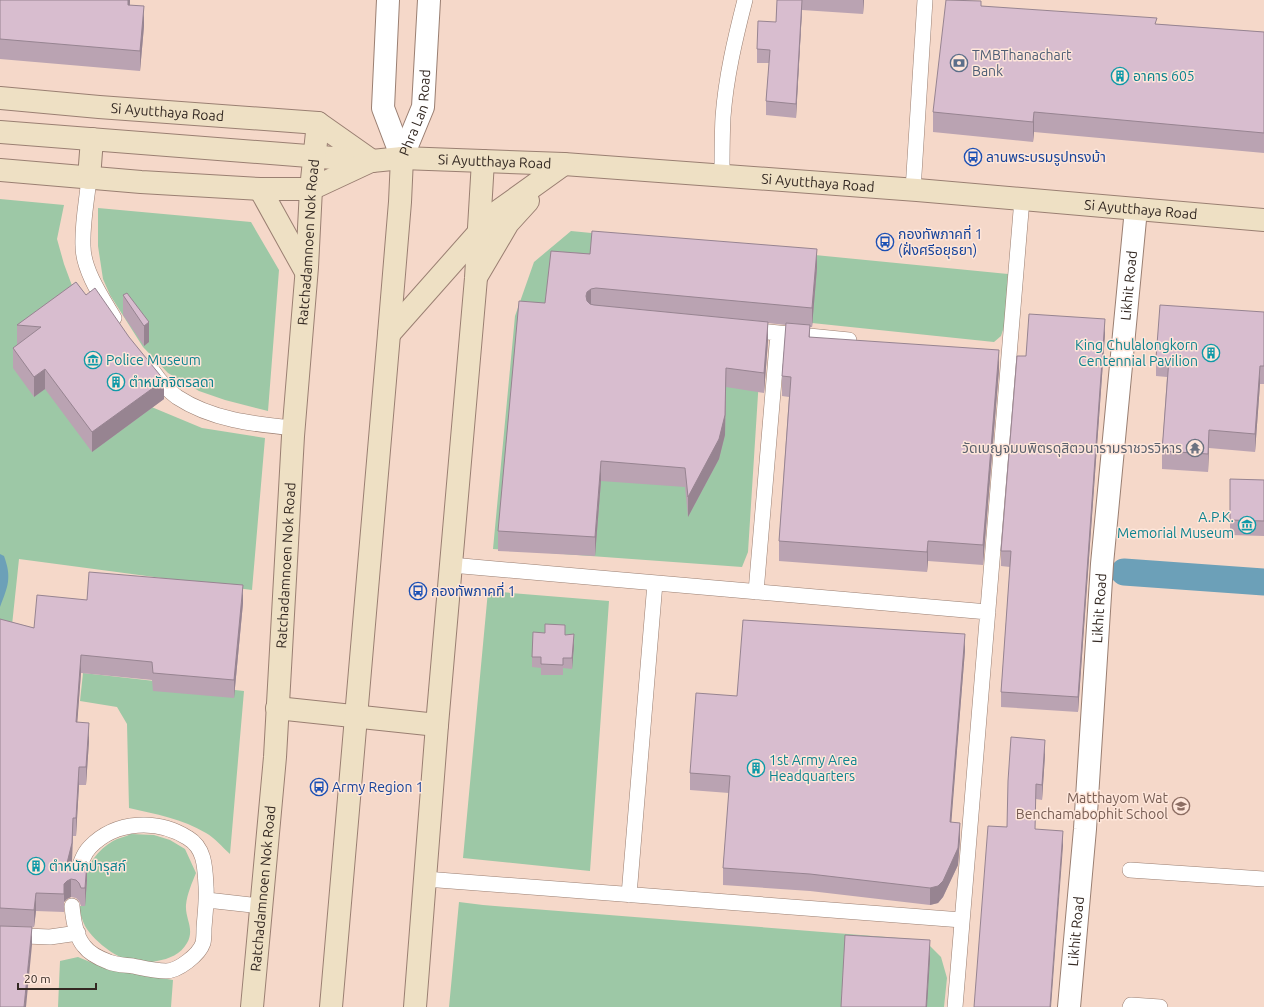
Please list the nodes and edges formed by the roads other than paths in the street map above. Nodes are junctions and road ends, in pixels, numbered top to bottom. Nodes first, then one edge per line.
1 (388, 0) edge
2 (429, 0) edge
3 (745, 0) edge
4 (925, 0) edge
5 (0, 98) edge
6 (151, 111) junction
7 (318, 124) junction
8 (0, 132) edge
9 (92, 139) junction
10 (148, 144) junction
11 (314, 157) junction
12 (402, 158) junction
13 (372, 161) junction
14 (484, 161) junction
15 (564, 164) junction
16 (0, 170) edge
17 (722, 176) junction
18 (89, 178) junction
19 (260, 189) junction
20 (311, 189) junction
21 (913, 190) junction
22 (1022, 199) junction
23 (1136, 209) junction
24 (1264, 220) edge
25 (479, 233) junction
26 (307, 273) junction
27 (476, 278) junction
28 (120, 327) edge
29 (733, 329) edge
30 (778, 333) junction
31 (389, 334) junction
32 (866, 342) edge
33 (993, 354) edge
34 (1009, 355) junction
35 (141, 357) edge
36 (294, 428) junction
37 (451, 566) junction
38 (655, 583) junction
39 (756, 592) junction
40 (988, 612) junction
41 (277, 708) junction
42 (357, 717) junction
43 (437, 725) junction
44 (1130, 870) dead end
45 (76, 879) edge
46 (425, 879) junction
47 (1264, 879) edge
48 (629, 895) junction
49 (207, 900) junction
50 (72, 906) dead end
51 (261, 906) junction
52 (962, 920) junction
53 (78, 933) junction
54 (0, 935) edge
55 (252, 1007) edge
56 (331, 1007) edge
57 (415, 1007) edge
58 (955, 1007) edge
59 (1069, 1007) edge
60 (1130, 1007) edge
61 (1160, 1007) edge

1 - 12 street, Phra Lan Road
2 - 12 street, Phra Lan Road
3 - 17 lane
4 - 21 lane
5 - 6 main road, Si Ayutthaya Road
6 - 7 main road, Si Ayutthaya Road
6 - 10 main road
7 - 11 main road, Ratchadamnoen Nok Road
7 - 13 main road, Si Ayutthaya Road
8 - 9 main road, Si Ayutthaya Road
9 - 10 main road, Si Ayutthaya Road
9 - 18 main road
10 - 11 main road, Si Ayutthaya Road
11 - 13 main road, Si Ayutthaya Road
11 - 20 main road, Ratchadamnoen Nok Road
12 - 13 main road, Si Ayutthaya Road
12 - 14 main road, Si Ayutthaya Road
12 - 31 main road
13 - 20 main road, Si Ayutthaya Road
14 - 15 main road, Si Ayutthaya Road
14 - 25 main road
15 - 17 main road, Si Ayutthaya Road
15 - 25 main road
15 - 27 main road
16 - 18 main road, Si Ayutthaya Road
17 - 21 main road, Si Ayutthaya Road
18 - 19 main road, Si Ayutthaya Road
18 - 28 lane
19 - 20 main road, Si Ayutthaya Road
19 - 26 main road
20 - 26 main road, Ratchadamnoen Nok Road
21 - 22 main road, Si Ayutthaya Road
22 - 23 main road, Si Ayutthaya Road
22 - 34 lane
23 - 24 main road, Si Ayutthaya Road
23 - 59 street, Likhit Road
25 - 27 main road
25 - 31 main road
26 - 36 main road, Ratchadamnoen Nok Road
27 - 37 main road
29 - 30 lane
30 - 32 lane
30 - 39 lane
31 - 42 main road
33 - 34 lane
34 - 40 lane
35 - 36 lane
36 - 41 main road, Ratchadamnoen Nok Road
37 - 38 lane
37 - 43 main road
38 - 39 lane
38 - 48 lane
39 - 40 lane
40 - 52 lane
41 - 42 main road
41 - 51 main road, Ratchadamnoen Nok Road
42 - 43 main road
42 - 56 main road
43 - 46 main road
44 - 47 lane
45 - 49 lane
46 - 48 lane
46 - 57 main road
48 - 52 lane
49 - 51 lane
49 - 53 lane
50 - 53 lane
51 - 55 main road, Ratchadamnoen Nok Road
52 - 58 lane
53 - 54 lane
60 - 61 lane

